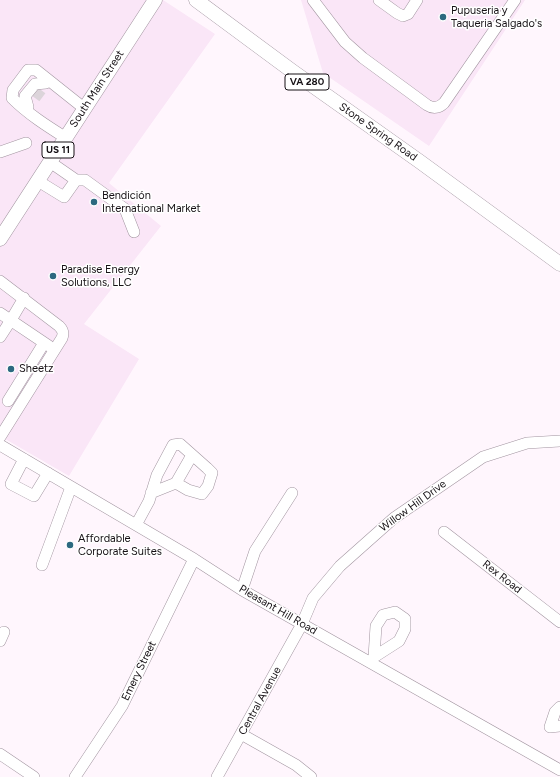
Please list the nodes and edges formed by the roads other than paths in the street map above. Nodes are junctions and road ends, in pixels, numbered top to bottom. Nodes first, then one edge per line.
1 (155, 0) edge
2 (196, 0) edge
3 (312, 0) edge
4 (379, 0) edge
5 (417, 0) edge
6 (515, 0) edge
7 (43, 88) junction
8 (27, 108) junction
9 (85, 109) junction
10 (66, 138) junction
11 (26, 143) dead end
12 (0, 152) edge
13 (50, 162) junction
14 (38, 180) junction
15 (76, 180) junction
16 (134, 232) dead end
17 (0, 239) edge
18 (560, 264) edge
19 (0, 281) edge
20 (24, 298) junction
21 (0, 313) edge
22 (11, 320) junction
23 (1, 335) edge
24 (44, 343) junction
25 (55, 350) junction
26 (3, 399) edge
27 (19, 407) junction
28 (0, 437) edge
29 (560, 441) edge
30 (0, 445) edge
31 (192, 455) junction
32 (24, 459) junction
33 (48, 473) junction
34 (176, 483) junction
35 (71, 487) junction
36 (292, 492) dead end
37 (151, 493) junction
38 (136, 525) junction
39 (444, 532) dead end
40 (194, 559) junction
41 (42, 564) dead end
42 (242, 590) junction
43 (560, 622) edge
44 (302, 624) junction
45 (560, 707) edge
46 (560, 726) edge
47 (241, 734) junction
48 (0, 754) edge
49 (560, 770) edge
50 (34, 777) edge
51 (75, 777) edge
52 (217, 777) edge
53 (311, 777) edge

1 - 9 main road, South Main Street / US 11
2 - 18 main road, Stone Spring Road / VA 280
3 - 6 street
4 - 5 street
7 - 8 street
7 - 8 street
7 - 8 street
7 - 9 street
8 - 10 street
9 - 10 main road, South Main Street / US 11
10 - 13 main road, South Main Street / US 11
11 - 12 street
13 - 14 main road, South Main Street / US 11
13 - 15 street
14 - 15 street
14 - 17 main road, South Main Street / US 11
15 - 16 street
19 - 20 street
20 - 22 street
20 - 25 street
21 - 22 street
22 - 23 street
22 - 24 street
24 - 25 street
24 - 26 street
25 - 27 street
26 - 27 street
27 - 28 street
29 - 44 street, Willow Hill Drive
30 - 32 street, Pleasant Hill Road
31 - 34 street
31 - 34 street
31 - 37 street
32 - 33 street, Pleasant Hill Road
32 - 33 street
33 - 35 street, Pleasant Hill Road
34 - 37 street
35 - 38 street, Pleasant Hill Road
35 - 41 street
36 - 42 street
37 - 38 street
38 - 40 street, Pleasant Hill Road
39 - 43 street, Rex Road
40 - 42 street, Pleasant Hill Road
40 - 51 street, Emery Street
42 - 44 street, Pleasant Hill Road
44 - 47 street, Central Avenue
44 - 49 street, Pleasant Hill Road
45 - 46 street
47 - 52 street, Central Avenue
47 - 53 street
48 - 50 street

